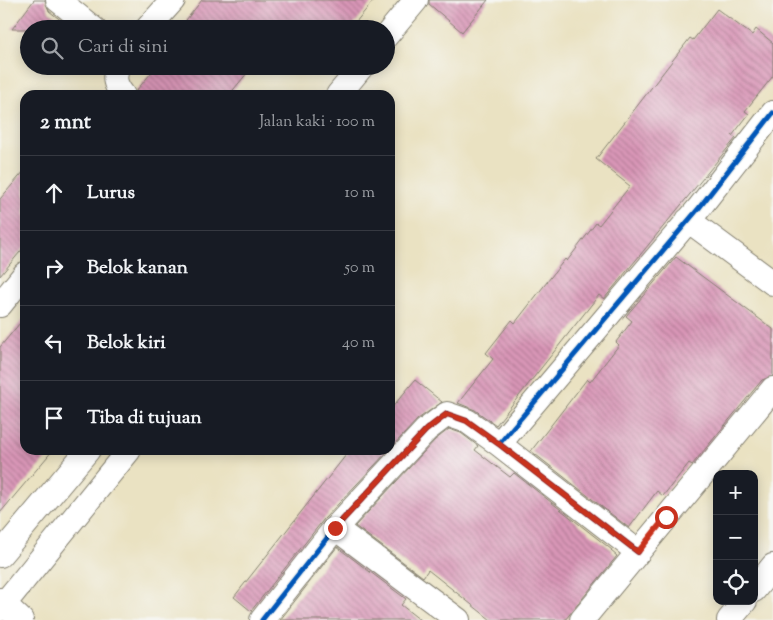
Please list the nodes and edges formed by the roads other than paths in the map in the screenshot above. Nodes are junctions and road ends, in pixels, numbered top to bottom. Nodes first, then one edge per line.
1 (58, 0) edge
2 (173, 0) edge
3 (416, 0) edge
4 (83, 20) edge
5 (155, 20) edge
6 (395, 25) edge
7 (114, 75) edge
8 (355, 75) edge
9 (120, 90) edge
10 (342, 90) edge
11 (773, 113) edge
12 (688, 220) junction
13 (20, 280) edge
14 (773, 283) edge
15 (0, 305) edge
16 (773, 389) edge
17 (499, 444) junction
18 (84, 455) edge
19 (125, 455) edge
20 (335, 528) junction
21 (638, 552) junction
22 (0, 555) edge
23 (773, 566) edge
24 (758, 585) edge
25 (742, 605) edge
26 (6, 608) edge
27 (262, 620) edge
28 (458, 620) edge
29 (582, 620) edge
30 (730, 620) edge

1 - 4 street
2 - 5 street
3 - 6 street
7 - 9 street
8 - 10 street
11 - 12 street
12 - 14 street
12 - 17 street
13 - 15 street
16 - 21 street
17 - 20 street
17 - 21 street
18 - 22 street
19 - 26 street
20 - 27 street
20 - 28 street
21 - 29 street
23 - 24 street
25 - 30 street

